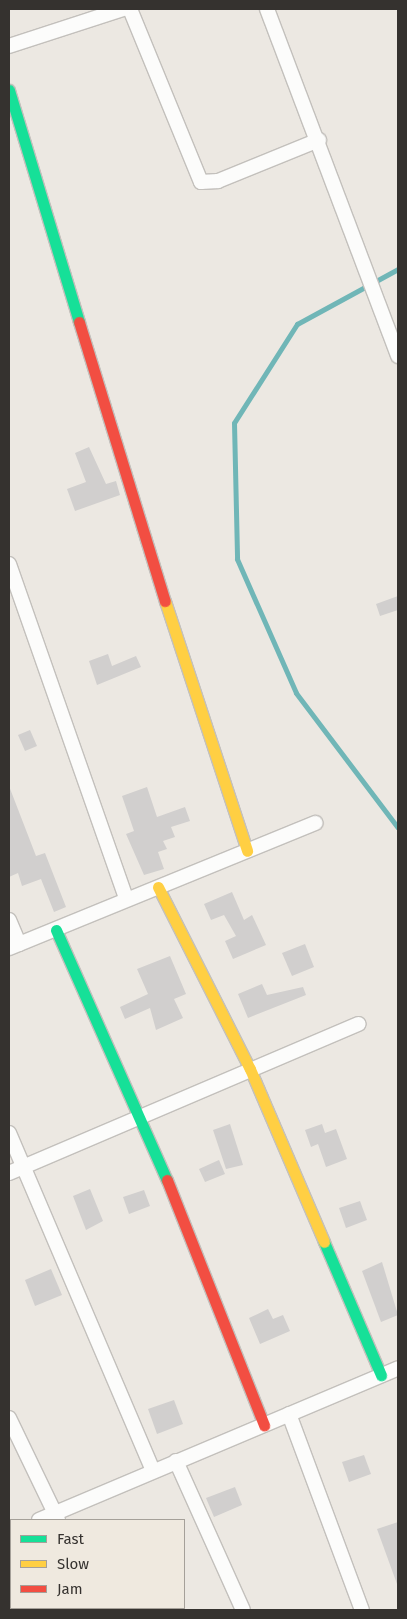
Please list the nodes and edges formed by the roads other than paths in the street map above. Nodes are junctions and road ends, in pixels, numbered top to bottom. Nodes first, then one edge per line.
1 (123, 9) edge
2 (130, 9) edge
3 (267, 9) edge
4 (9, 46) edge
5 (9, 90) edge
6 (319, 140) junction
7 (398, 356) edge
8 (10, 572) edge
9 (316, 823) dead end
10 (247, 851) junction
11 (158, 887) junction
12 (126, 899) junction
13 (9, 920) edge
14 (56, 930) junction
15 (14, 946) edge
16 (359, 1024) dead end
17 (250, 1069) junction
18 (141, 1116) junction
19 (9, 1133) edge
20 (24, 1167) junction
21 (9, 1173) edge
22 (398, 1368) edge
23 (381, 1375) junction
24 (290, 1414) junction
25 (9, 1418) edge
26 (264, 1425) junction
27 (176, 1461) junction
28 (153, 1470) junction
29 (57, 1517) edge
30 (243, 1610) edge
31 (362, 1610) edge

1 - 4 street
2 - 6 street
3 - 6 street
5 - 10 street
6 - 7 street
8 - 12 street
9 - 10 street
10 - 11 street
11 - 12 street
11 - 17 street
12 - 14 street
13 - 15 street
14 - 15 street
14 - 18 street
16 - 17 street
17 - 18 street
17 - 23 street
18 - 20 street
18 - 26 street
19 - 20 street
20 - 21 street
20 - 28 street
22 - 23 street
23 - 24 street
24 - 26 street
24 - 31 street
25 - 29 street
26 - 27 street
27 - 28 street
27 - 30 street
28 - 29 street

